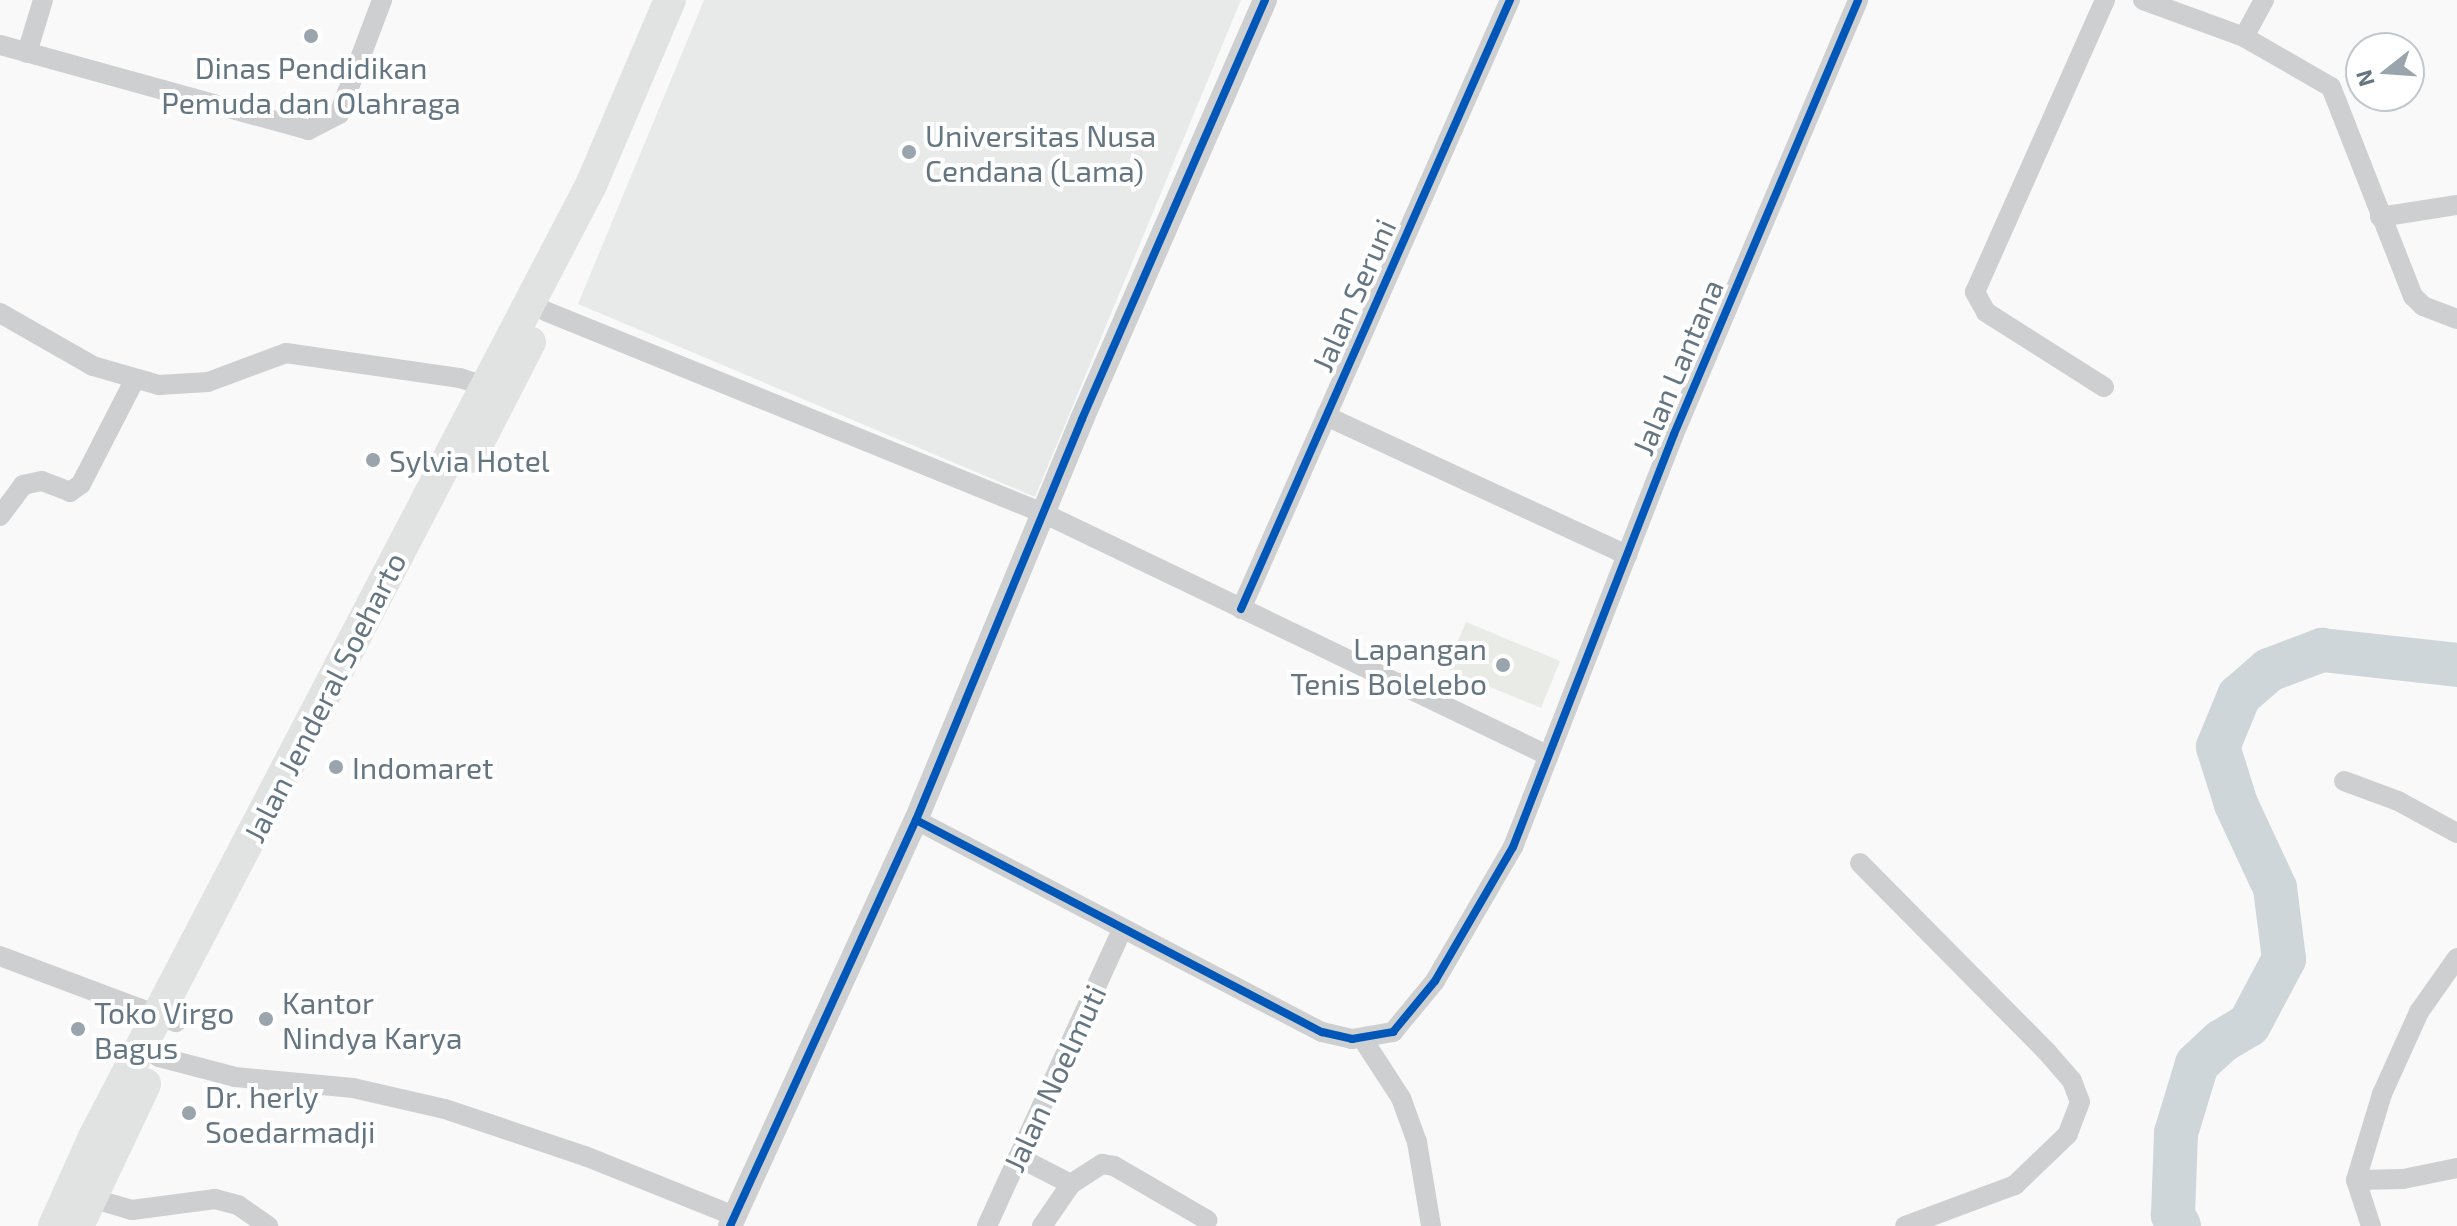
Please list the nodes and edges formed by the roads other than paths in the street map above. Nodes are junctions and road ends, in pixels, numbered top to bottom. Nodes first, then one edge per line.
1 (43, 0) edge
2 (382, 0) edge
3 (670, 0) edge
4 (1265, 0) edge
5 (1510, 0) edge
6 (1858, 0) edge
7 (2105, 0) edge
8 (2143, 0) edge
9 (2264, 0) edge
10 (2244, 37) junction
11 (0, 45) edge
12 (27, 53) junction
13 (595, 168) junction
14 (2457, 205) edge
15 (2380, 217) junction
16 (545, 311) junction
17 (0, 313) edge
18 (2457, 319) edge
19 (134, 381) junction
20 (2104, 387) dead end
21 (495, 389) junction
22 (1326, 416) junction
23 (1043, 513) junction
24 (0, 516) edge
25 (1627, 555) junction
26 (1241, 609) junction
27 (1549, 756) junction
28 (2344, 781) dead end
29 (916, 820) junction
30 (2457, 833) edge
31 (1860, 863) dead end
32 (1122, 930) junction
33 (0, 956) edge
34 (2457, 958) edge
35 (168, 1018) junction
36 (1362, 1038) junction
37 (151, 1052) junction
38 (1018, 1157) junction
39 (2457, 1168) edge
40 (2356, 1180) junction
41 (1071, 1184) junction
42 (85, 1212) edge
43 (1207, 1220) dead end
44 (732, 1221) edge
45 (54, 1226) edge
46 (268, 1226) edge
47 (987, 1226) edge
48 (1042, 1226) edge
49 (1431, 1226) edge
50 (1905, 1226) edge
51 (2371, 1226) edge

1 - 12 street
2 - 12 street
3 - 13 main road, Jalan Jenderal Soeharto
4 - 23 street
5 - 22 street, Jalan Seruni
6 - 25 street, Jalan Lantana
7 - 20 street
8 - 10 street
9 - 10 street
10 - 15 street
11 - 12 street
13 - 16 main road, Jalan Jenderal Soeharto
13 - 21 main road, Jalan Jenderal Soeharto
14 - 15 street
15 - 18 street
16 - 21 main road, Jalan Jenderal Soeharto
16 - 23 street
17 - 19 street
19 - 21 street
19 - 24 street
21 - 35 main road, Jalan Jenderal Soeharto
22 - 25 street
22 - 26 street, Jalan Seruni
23 - 26 street
23 - 29 street
25 - 27 street, Jalan Lantana
26 - 27 street
27 - 36 street, Jalan Lantana
28 - 30 street
29 - 32 street
29 - 44 street
31 - 50 street
32 - 36 street
32 - 38 street, Jalan Noelmuti
33 - 35 street
34 - 40 street
35 - 37 main road, Jalan Jenderal Soeharto
36 - 49 street
37 - 42 main road, Jalan Jenderal Soeharto
37 - 44 street
37 - 45 main road, Jalan Jenderal Soeharto
38 - 41 street
38 - 47 street, Jalan Noelmuti
39 - 40 street
40 - 51 street
41 - 43 street
41 - 48 street
42 - 46 street

